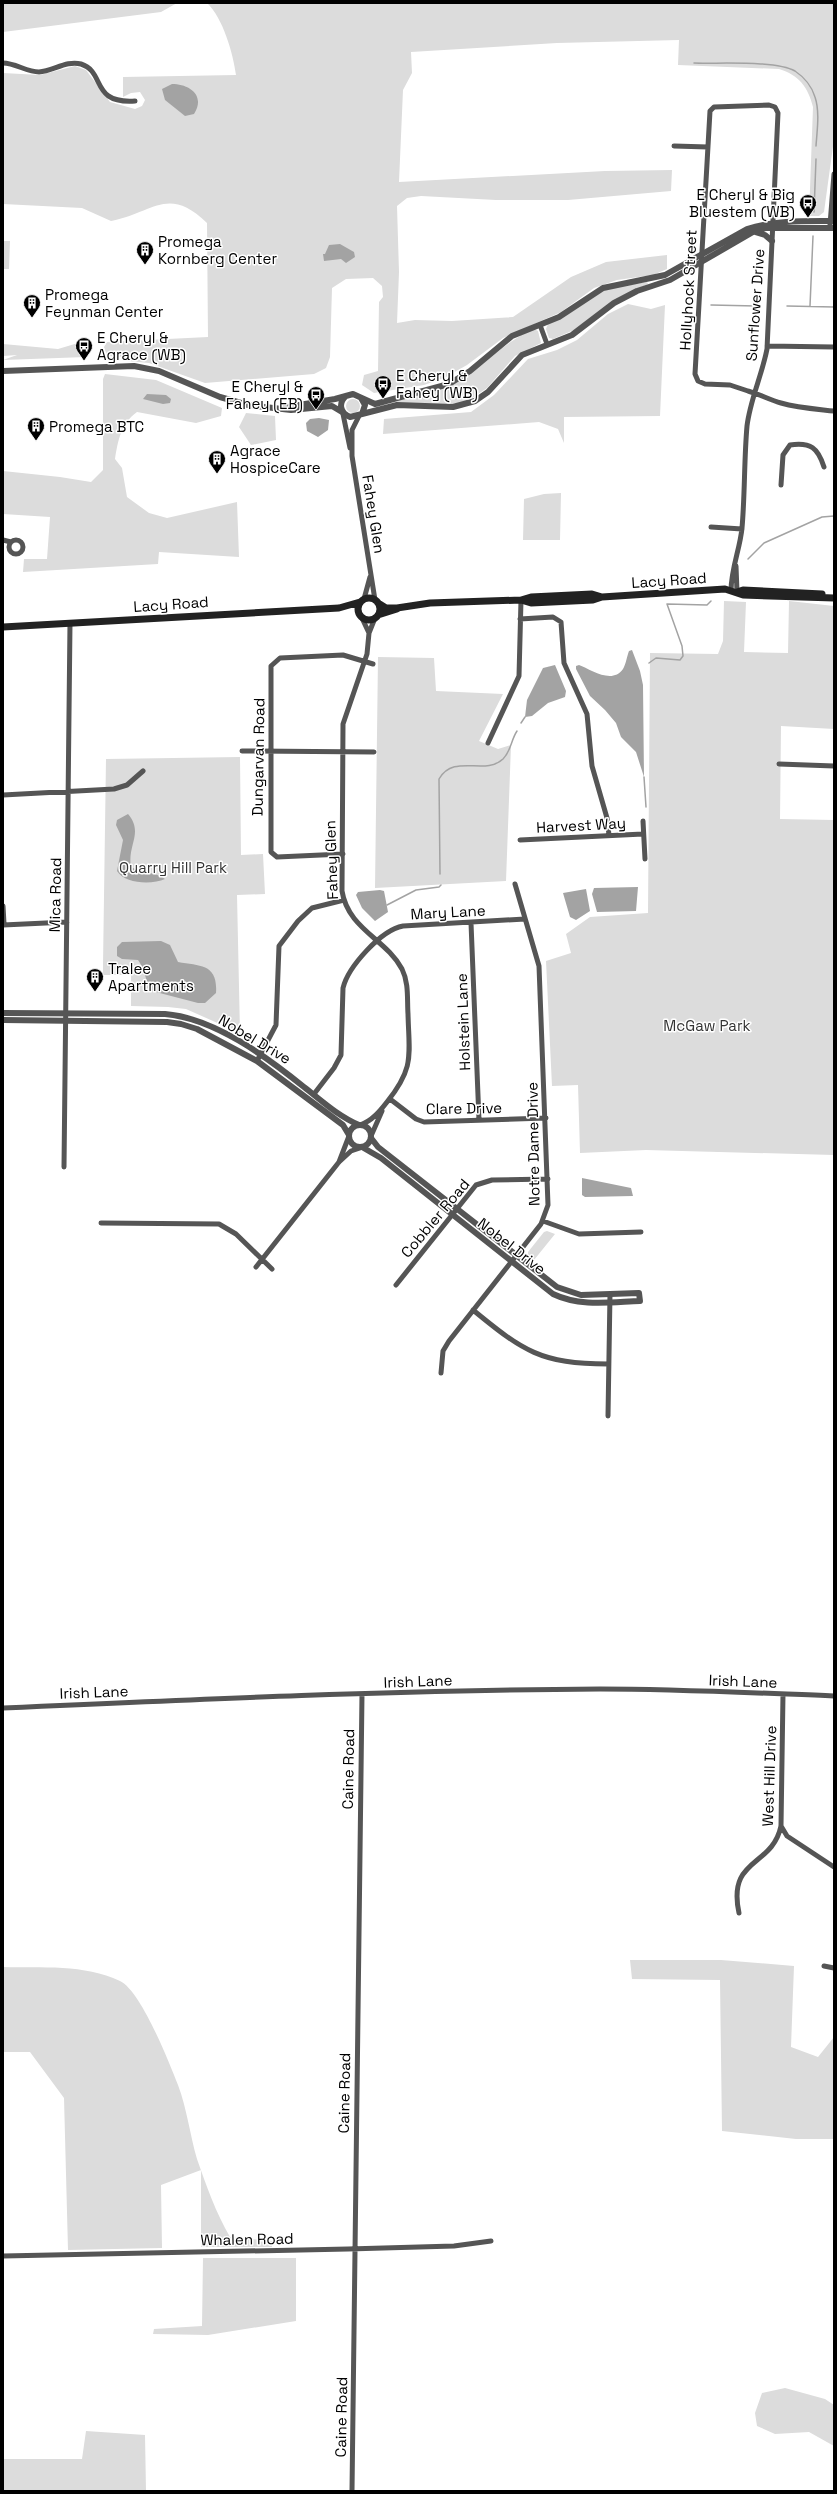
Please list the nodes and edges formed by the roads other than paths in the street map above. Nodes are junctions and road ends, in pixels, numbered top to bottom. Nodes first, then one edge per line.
1 (3, 63) edge
2 (135, 101) dead end
3 (714, 106) joint
4 (674, 146) dead end
5 (708, 147) junction
6 (834, 174) edge
7 (832, 224) edge
8 (773, 225) junction
9 (753, 232) junction
10 (772, 241) junction
11 (702, 254) junction
12 (702, 262) junction
13 (540, 325) junction
14 (547, 344) junction
15 (767, 346) junction
16 (834, 347) edge
17 (3, 371) edge
18 (754, 393) junction
19 (348, 395) junction
20 (360, 396) junction
21 (281, 408) junction
22 (834, 411) edge
23 (343, 413) junction
24 (361, 415) junction
25 (352, 456) junction
26 (824, 468) dead end
27 (781, 486) dead end
28 (711, 527) dead end
29 (742, 529) junction
30 (3, 540) edge
31 (11, 542) dead end
32 (370, 576) junction
33 (734, 592) junction
34 (834, 598) edge
35 (362, 600) junction
36 (521, 600) junction
37 (376, 602) junction
38 (341, 607) junction
39 (397, 608) junction
40 (360, 615) junction
41 (376, 616) junction
42 (520, 619) junction
43 (70, 623) junction
44 (3, 627) edge
45 (369, 634) junction
46 (364, 661) junction
47 (373, 664) dead end
48 (488, 743) dead end
49 (242, 751) dead end
50 (271, 752) junction
51 (342, 752) junction
52 (374, 752) dead end
53 (779, 764) dead end
54 (834, 766) edge
55 (143, 771) dead end
56 (68, 790) junction
57 (3, 795) edge
58 (643, 821) dead end
59 (643, 834) junction
60 (609, 835) junction
61 (520, 840) dead end
62 (342, 854) junction
63 (644, 859) dead end
64 (515, 884) dead end
65 (344, 900) junction
66 (3, 906) edge
67 (525, 919) junction
68 (67, 922) junction
69 (471, 923) junction
70 (3, 924) edge
71 (376, 942) junction
72 (3, 1013) edge
73 (66, 1013) junction
74 (172, 1015) junction
75 (3, 1020) edge
76 (66, 1021) junction
77 (171, 1023) junction
78 (261, 1054) junction
79 (257, 1061) junction
80 (314, 1094) junction
81 (390, 1099) junction
82 (384, 1107) junction
83 (546, 1118) junction
84 (479, 1120) junction
85 (360, 1125) junction
86 (349, 1136) junction
87 (371, 1137) junction
88 (361, 1148) junction
89 (339, 1162) junction
90 (64, 1166) dead end
91 (548, 1179) junction
92 (423, 1181) junction
93 (418, 1187) junction
94 (457, 1208) junction
95 (452, 1214) junction
96 (543, 1221) junction
97 (101, 1223) dead end
98 (641, 1232) dead end
99 (516, 1255) junction
100 (262, 1260) junction
101 (511, 1262) junction
102 (256, 1267) dead end
103 (272, 1269) dead end
104 (396, 1285) dead end
105 (557, 1287) junction
106 (553, 1294) junction
107 (610, 1294) junction
108 (610, 1302) junction
109 (473, 1310) junction
110 (608, 1364) junction
111 (441, 1373) dead end
112 (608, 1416) dead end
113 (362, 1694) junction
114 (783, 1694) junction
115 (834, 1696) edge
116 (3, 1708) edge
117 (782, 1826) junction
118 (834, 1867) edge
119 (739, 1913) dead end
120 (824, 1966) dead end
121 (834, 1968) edge
122 (491, 2241) dead end
123 (354, 2248) junction
124 (3, 2256) edge
125 (352, 2491) edge

1 - 2 street
3 - 5 street, Hollyhock Street
3 - 8 street, Sunflower Drive
4 - 5 street
5 - 11 street, Hollyhock Street
6 - 7 street
7 - 8 street
8 - 9 street
8 - 10 street, Sunflower Drive
8 - 11 street
9 - 10 street
9 - 12 street
10 - 15 street, Sunflower Drive
11 - 12 street, Hollyhock Street
11 - 13 street
12 - 14 street
12 - 18 street, Hollyhock Street
13 - 14 street
13 - 20 street
14 - 24 street
15 - 16 street
15 - 18 street, Sunflower Drive
17 - 21 street
18 - 22 street
18 - 29 street, Sunflower Drive
19 - 20 street
19 - 21 street
19 - 23 street
20 - 24 street
21 - 23 street
23 - 24 street
23 - 25 street, Fahey Glen
24 - 25 street, Fahey Glen
25 - 32 street, Fahey Glen
26 - 27 street
28 - 29 street
29 - 33 street, Sunflower Drive
30 - 31 street
32 - 35 street, Fahey Glen
32 - 37 street, Fahey Glen
33 - 34 main road, Lacy Road
33 - 36 main road, Lacy Road
35 - 37 main road
35 - 38 main road, Lacy Road
35 - 40 main road
36 - 39 main road, Lacy Road
36 - 42 street
37 - 39 main road, Lacy Road
37 - 41 main road
38 - 40 main road, Lacy Road
38 - 43 main road, Lacy Road
39 - 41 main road, Lacy Road
40 - 41 main road
40 - 45 street
41 - 45 street, Fahey Glen
42 - 48 street
42 - 60 street
43 - 44 main road, Lacy Road
43 - 56 street, Mica Road
45 - 46 street, Fahey Glen
46 - 47 street
46 - 50 street, Dungarvan Road
46 - 51 street, Fahey Glen
49 - 50 street
50 - 51 street
50 - 62 street, Dungarvan Road
51 - 52 street
51 - 62 street, Fahey Glen
53 - 54 street
55 - 56 street
56 - 57 street
56 - 68 street, Mica Road
58 - 59 street, Harvest Way
59 - 60 street, Harvest Way
59 - 63 street, Harvest Way
60 - 61 street, Harvest Way
62 - 65 street, Fahey Glen
64 - 67 street, Notre Dame Drive
65 - 71 street, Fahey Glen
65 - 78 street
66 - 70 street
67 - 69 street, Mary Lane
67 - 83 street, Notre Dame Drive
68 - 70 street
68 - 73 street, Mica Road
69 - 71 street, Mary Lane
69 - 84 street, Holstein Lane
71 - 80 street, Mary Lane
71 - 81 street, Fahey Glen
72 - 73 street, Nobel Drive
73 - 74 street, Nobel Drive
73 - 76 street, Mica Road
74 - 77 street
74 - 78 street, Nobel Drive
75 - 76 street, Nobel Drive
76 - 77 street, Nobel Drive
76 - 90 street, Mica Road
77 - 79 street, Nobel Drive
78 - 79 street
78 - 80 street, Nobel Drive
79 - 86 street, Nobel Drive
80 - 85 street, Nobel Drive
81 - 82 street, Fahey Glen
81 - 84 street, Clare Drive
82 - 85 street, Fahey Glen
82 - 87 street, Fahey Glen
83 - 84 street, Clare Drive
83 - 91 street, Notre Dame Drive
85 - 86 street, Fahey Glen
85 - 87 street, Nobel Drive
86 - 88 street, Nobel Drive
86 - 89 street, Fahey Glen
87 - 88 street, Fahey Glen
87 - 92 street, Nobel Drive
88 - 89 street, Fahey Glen
88 - 93 street, Nobel Drive
89 - 100 street
91 - 94 street, Cobbler Road
91 - 96 street, Notre Dame Drive
92 - 93 street
92 - 94 street, Nobel Drive
93 - 95 street, Nobel Drive
94 - 95 street, Cobbler Road
94 - 99 street, Nobel Drive
95 - 101 street, Nobel Drive
95 - 104 street, Cobbler Road
96 - 98 street
96 - 99 street, Notre Dame Drive
97 - 100 street
99 - 101 street, Notre Dame Drive
99 - 105 street, Nobel Drive
100 - 102 street
100 - 103 street
101 - 106 street, Nobel Drive
101 - 109 street, Notre Dame Drive
105 - 106 street, Nobel Drive
105 - 107 street, Nobel Drive
106 - 108 street, Nobel Drive
107 - 108 street
107 - 108 street, Nobel Drive
108 - 110 street
109 - 110 street
109 - 111 street, Notre Dame Drive
110 - 112 street
113 - 114 street, Irish Lane
113 - 116 street, Irish Lane
113 - 123 street, Caine Road
114 - 115 street, Irish Lane
114 - 117 street, West Hill Drive
117 - 118 street
117 - 119 street, West Hill Drive
120 - 121 street
122 - 123 street, Whalen Road
123 - 124 street, Whalen Road
123 - 125 street, Caine Road

